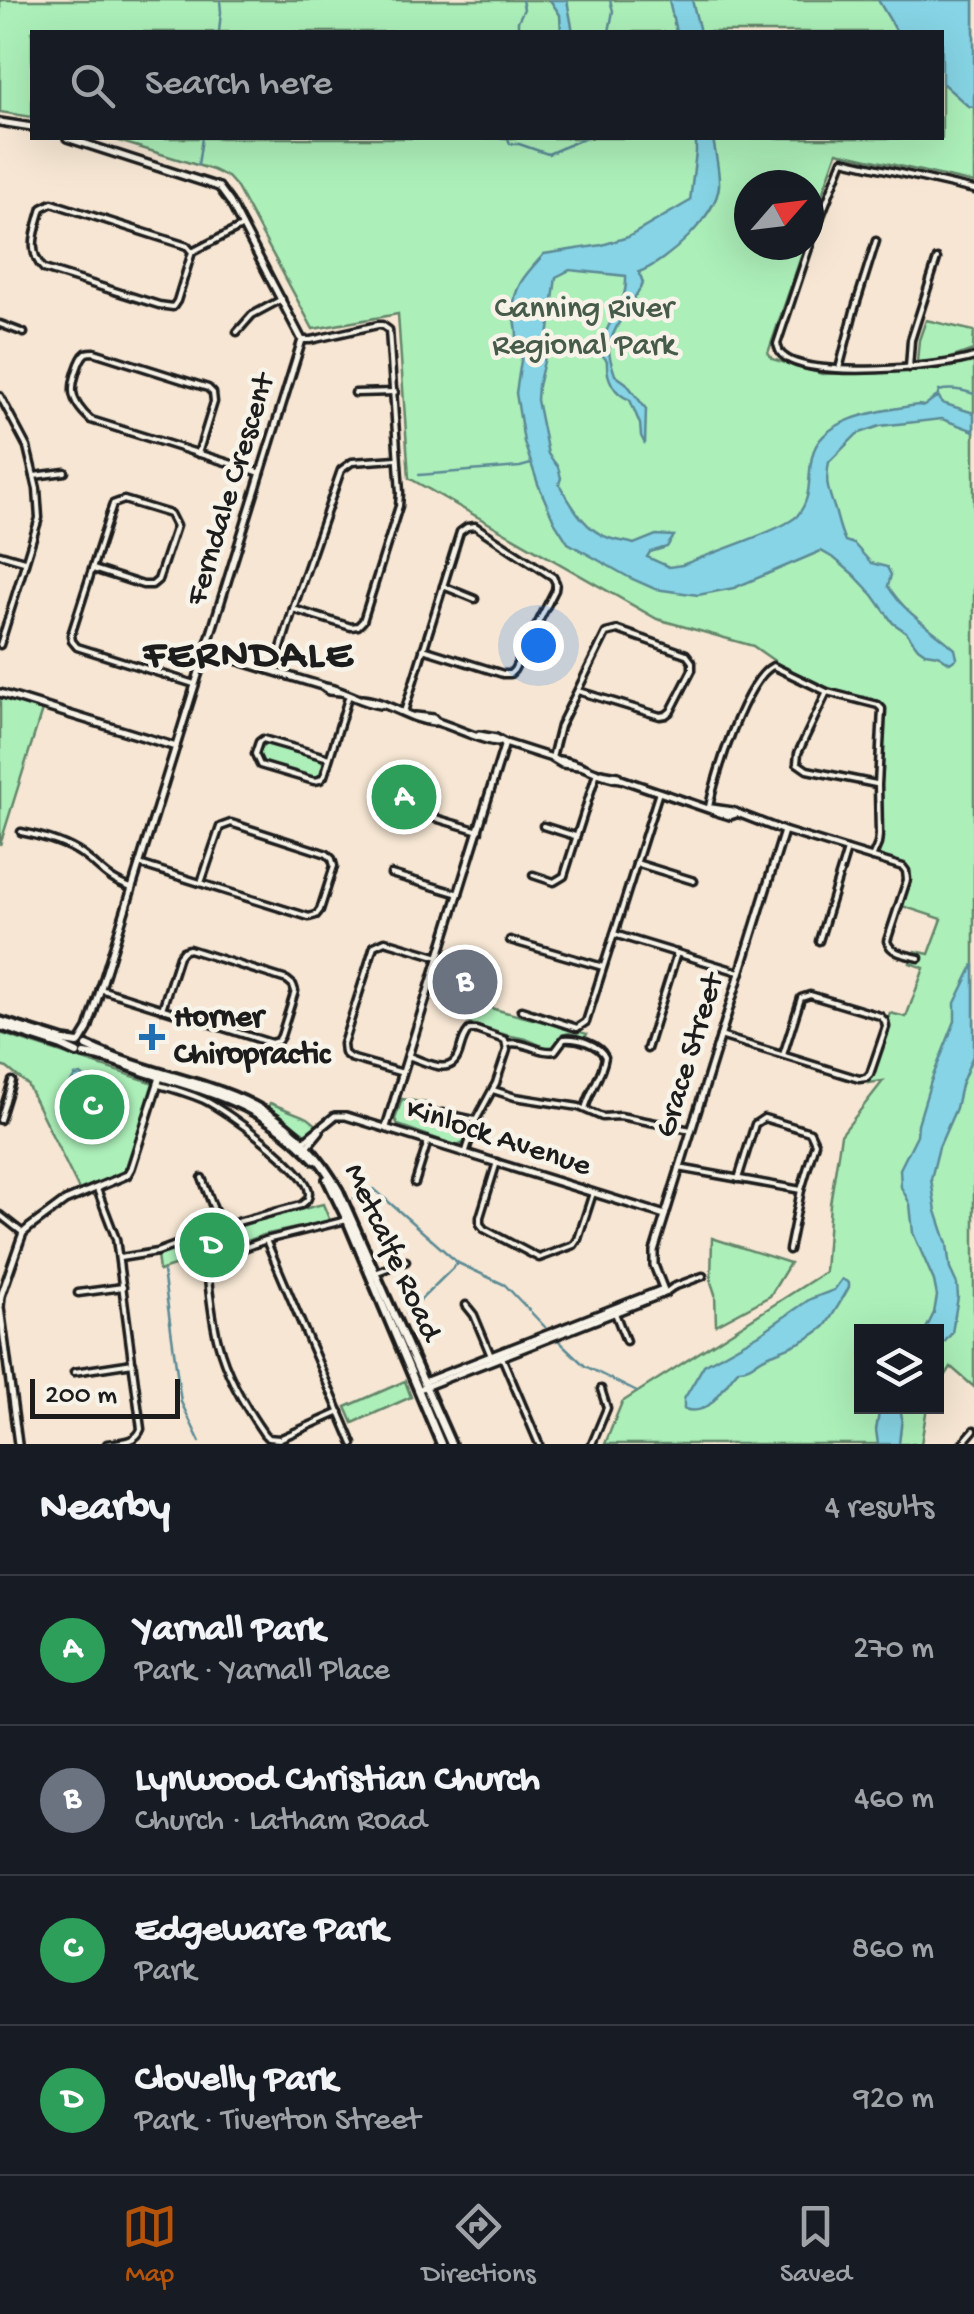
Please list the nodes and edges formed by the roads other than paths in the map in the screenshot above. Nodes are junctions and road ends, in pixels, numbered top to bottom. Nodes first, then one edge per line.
1 (0, 122) edge
2 (30, 127) edge
3 (0, 130) edge
4 (73, 140) edge
5 (974, 190) edge
6 (243, 226) junction
7 (876, 241) dead end
8 (192, 252) junction
9 (937, 259) dead end
10 (282, 299) junction
11 (0, 324) edge
12 (24, 332) dead end
13 (237, 332) dead end
14 (302, 340) junction
15 (974, 357) edge
16 (839, 368) junction
17 (909, 368) junction
18 (395, 392) junction
19 (356, 394) dead end
20 (0, 396) edge
21 (198, 454) junction
22 (398, 458) junction
23 (65, 472) dead end
24 (261, 474) junction
25 (34, 476) junction
26 (0, 554) edge
27 (26, 562) junction
28 (93, 570) junction
29 (442, 586) junction
30 (475, 599) dead end
31 (293, 609) junction
32 (3, 624) edge
33 (0, 646) edge
34 (423, 649) junction
35 (206, 651) junction
36 (274, 671) junction
37 (195, 684) junction
38 (578, 691) junction
39 (827, 692) junction
40 (0, 693) edge
41 (350, 695) junction
42 (404, 712) junction
43 (503, 742) junction
44 (176, 747) junction
45 (329, 758) junction
46 (555, 759) junction
47 (599, 773) junction
48 (878, 784) junction
49 (659, 792) junction
50 (710, 808) junction
51 (418, 813) junction
52 (543, 826) dead end
53 (784, 831) junction
54 (20, 832) dead end
55 (478, 832) junction
56 (575, 836) junction
57 (846, 850) junction
58 (872, 858) junction
59 (139, 864) junction
60 (636, 864) junction
61 (391, 874) dead end
62 (532, 876) dead end
63 (694, 880) dead end
64 (202, 883) junction
65 (131, 888) junction
66 (459, 894) junction
67 (614, 934) junction
68 (510, 940) dead end
69 (818, 941) dead end
70 (677, 953) junction
71 (439, 957) junction
72 (919, 958) dead end
73 (603, 968) junction
74 (740, 972) junction
75 (100, 989) junction
76 (162, 1010) junction
77 (521, 1010) dead end
78 (0, 1024) edge
79 (720, 1036) junction
80 (507, 1044) junction
81 (82, 1047) junction
82 (647, 1049) dead end
83 (783, 1055) junction
84 (408, 1056) junction
85 (403, 1073) junction
86 (160, 1077) junction
87 (12, 1081) dead end
88 (494, 1090) junction
89 (585, 1109) junction
90 (431, 1115) dead end
91 (0, 1120) edge
92 (476, 1120) junction
93 (386, 1128) junction
94 (691, 1130) junction
95 (428, 1141) junction
96 (304, 1145) junction
97 (466, 1152) junction
98 (497, 1162) junction
99 (679, 1168) junction
100 (202, 1178) dead end
101 (738, 1178) junction
102 (415, 1183) dead end
103 (97, 1189) junction
104 (801, 1190) junction
105 (593, 1192) junction
106 (0, 1215) edge
107 (665, 1215) junction
108 (349, 1219) junction
109 (221, 1228) junction
110 (23, 1233) junction
111 (266, 1240) junction
112 (789, 1250) dead end
113 (120, 1258) junction
114 (406, 1262) dead end
115 (373, 1274) junction
116 (703, 1276) dead end
117 (123, 1287) junction
118 (666, 1291) junction
119 (78, 1294) dead end
120 (466, 1306) dead end
121 (614, 1311) junction
122 (626, 1341) dead end
123 (501, 1355) junction
124 (492, 1358) junction
125 (133, 1363) junction
126 (74, 1372) dead end
127 (422, 1386) junction
128 (601, 1388) dead end
129 (340, 1412) junction
130 (974, 1430) edge
131 (18, 1444) edge
132 (108, 1444) edge
133 (354, 1444) edge
134 (441, 1444) edge
135 (451, 1444) edge
136 (539, 1444) edge
137 (592, 1444) edge
138 (962, 1444) edge

1 - 2 street
1 - 3 street
4 - 6 street, Ferndale Crescent
5 - 16 street
6 - 8 street
6 - 10 street, Ferndale Crescent
7 - 16 street
8 - 8 street
9 - 17 street
10 - 13 street
10 - 14 street, Ferndale Crescent
11 - 12 street
14 - 18 street
14 - 24 street, Ferndale Crescent
15 - 17 street
16 - 17 street
18 - 19 street
18 - 22 street
20 - 25 street
21 - 21 street
21 - 24 street
22 - 31 street
22 - 31 street
23 - 25 street
24 - 35 street, Ferndale Crescent
25 - 27 street
26 - 27 street
27 - 32 street
28 - 28 street
28 - 37 street
29 - 30 street
29 - 34 street
29 - 34 street
31 - 36 street
32 - 33 street
34 - 42 street
35 - 36 street
35 - 37 street, Ferndale Crescent
36 - 41 street
37 - 44 street, Ferndale Crescent
38 - 38 street
38 - 46 street
39 - 48 street
39 - 48 street
39 - 50 street
40 - 44 street
41 - 42 street
41 - 45 street
42 - 43 street
43 - 46 street
43 - 55 street
44 - 59 street, Ferndale Crescent
45 - 45 street
46 - 47 street
47 - 49 street
47 - 56 street
48 - 58 street
49 - 50 street
49 - 60 street
50 - 53 street
51 - 51 street
51 - 55 street
52 - 56 street
53 - 57 street
53 - 74 street, Grace Street
54 - 65 street
55 - 66 street
56 - 62 street
57 - 58 street
57 - 69 street
58 - 72 street
59 - 64 street
59 - 65 street, Ferndale Crescent
60 - 63 street
60 - 67 street
61 - 66 street
64 - 64 street
65 - 75 street, Ferndale Crescent
66 - 71 street
67 - 70 street
67 - 73 street
68 - 73 street
70 - 74 street
70 - 82 street
71 - 84 street
71 - 85 street
73 - 77 street
74 - 79 street, Grace Street
75 - 76 street
75 - 81 street, Ferndale Crescent
76 - 76 street
78 - 81 main road, Metcalfe Road
79 - 83 street
79 - 94 street, Grace Street
80 - 84 street
80 - 88 street
80 - 89 street
81 - 86 main road, Metcalfe Road
83 - 83 street
84 - 85 street
85 - 93 street
86 - 96 main road, Metcalfe Road
86 - 103 street
86 - 109 street
87 - 91 street
88 - 89 street
88 - 92 street
89 - 94 street
90 - 92 street
92 - 97 street
93 - 95 street, Kinlock Avenue
93 - 96 street, Kinlock Avenue
94 - 99 street, Grace Street
95 - 97 street, Kinlock Avenue
95 - 102 street
96 - 108 main road, Metcalfe Road
97 - 98 street, Kinlock Avenue
98 - 105 street, Kinlock Avenue
98 - 105 street
99 - 101 street
99 - 107 street, Grace Street
100 - 109 street
101 - 104 street
101 - 104 street
103 - 110 street
103 - 113 street
104 - 112 street
105 - 107 street, Kinlock Avenue
106 - 110 street
107 - 118 street, Grace Street
108 - 111 street
108 - 115 main road, Metcalfe Road
109 - 113 street
110 - 131 street
111 - 129 street
111 - 129 street
113 - 117 street
114 - 115 street
115 - 127 main road, Metcalfe Road
116 - 118 street
117 - 119 street
117 - 125 street
118 - 121 street
120 - 124 street
121 - 122 street
121 - 123 street
123 - 124 street
123 - 136 street
124 - 127 street
125 - 126 street
125 - 132 street
127 - 134 main road, Metcalfe Road
127 - 135 main road, Metcalfe Road
128 - 137 street
129 - 133 street
130 - 138 street

